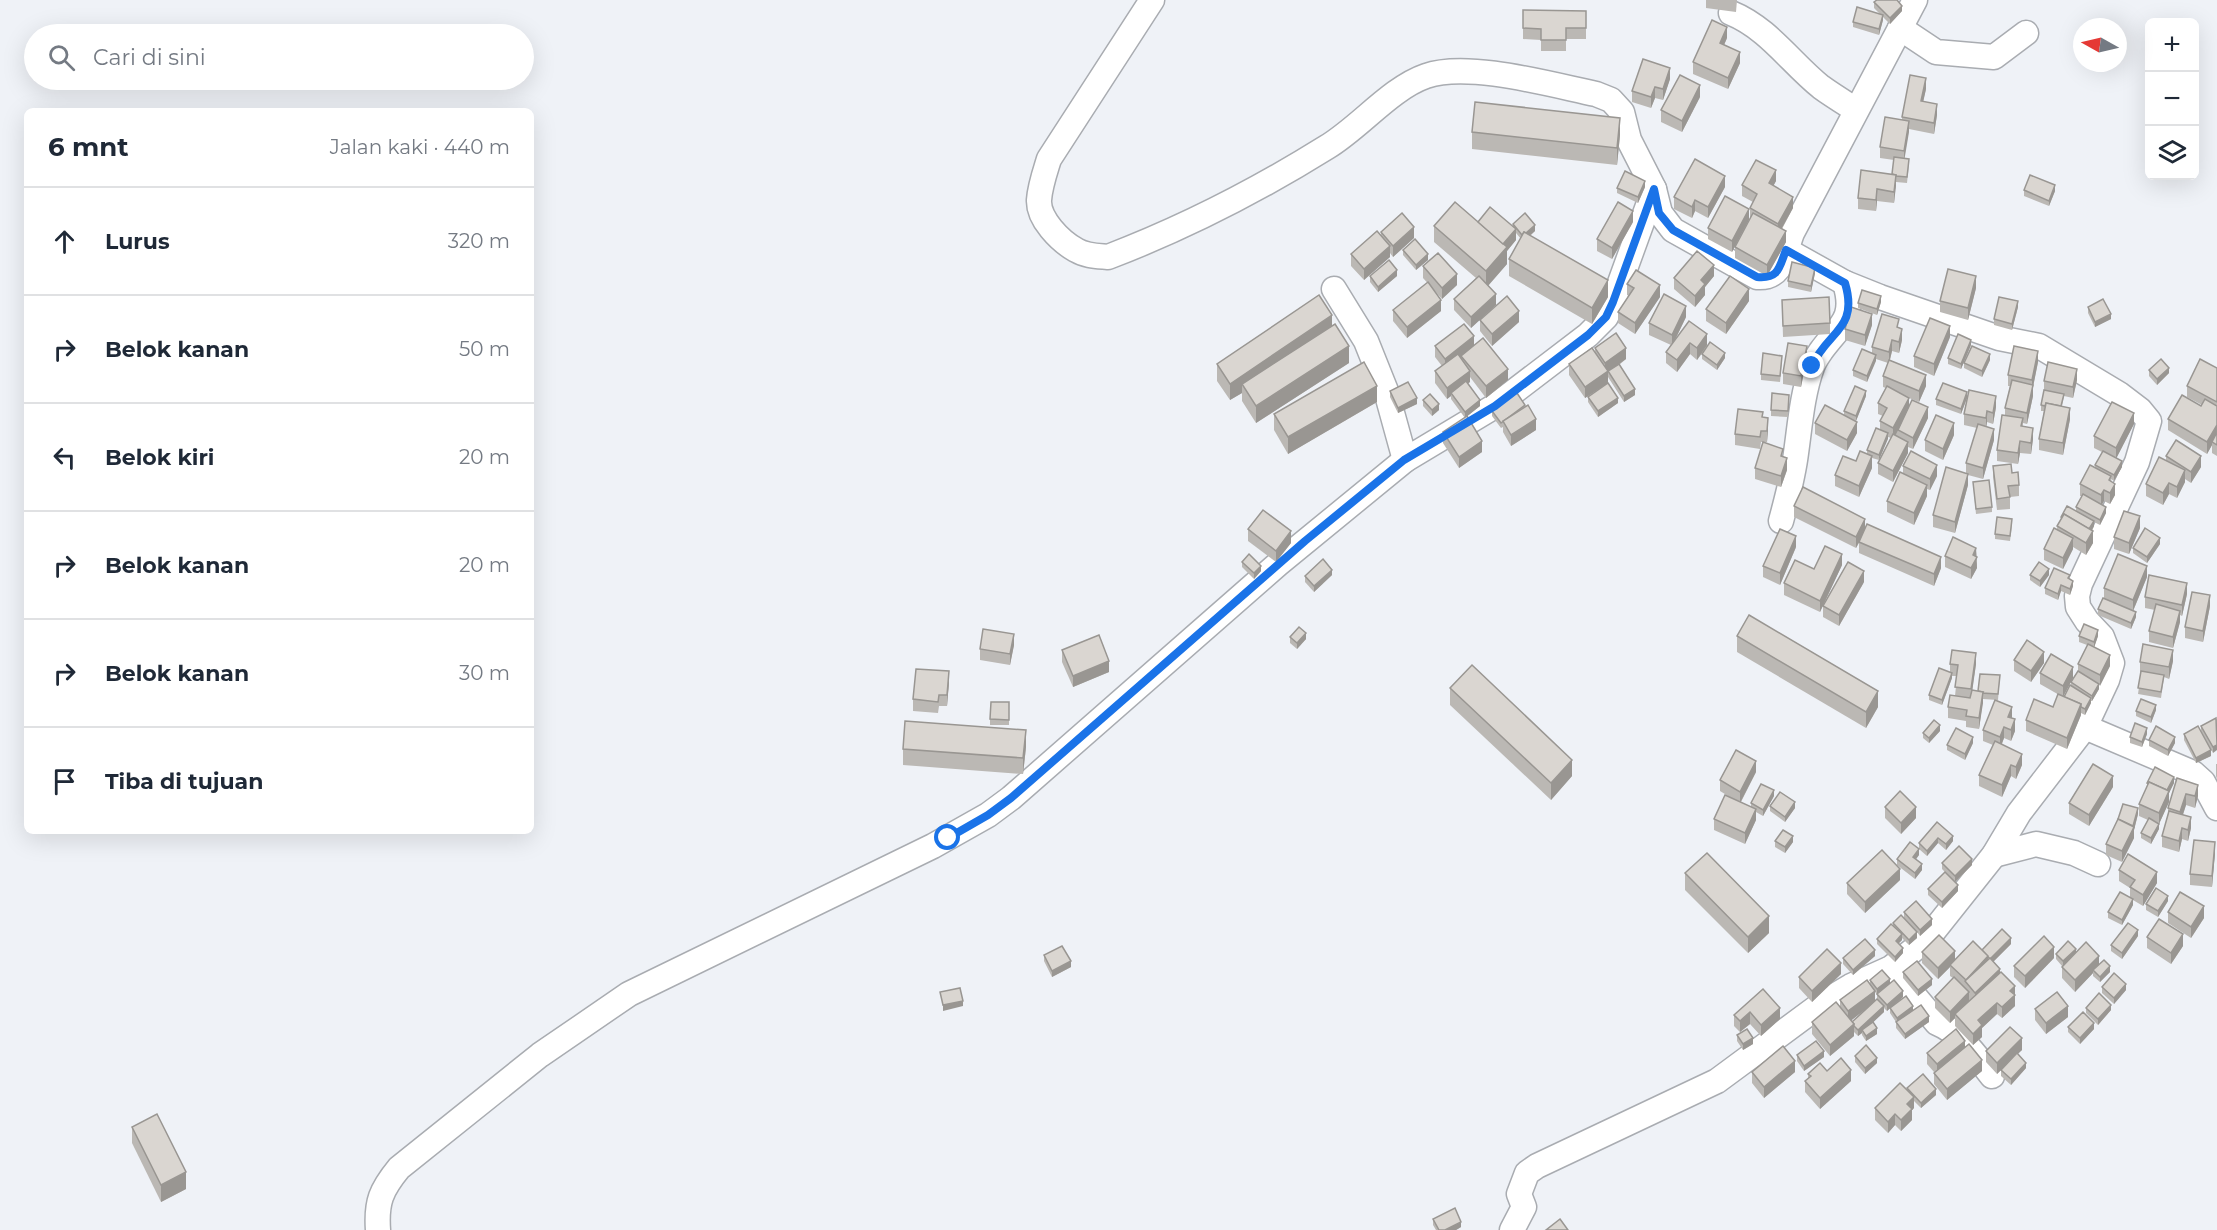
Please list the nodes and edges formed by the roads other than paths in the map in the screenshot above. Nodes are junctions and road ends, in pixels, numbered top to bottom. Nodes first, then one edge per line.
1 (1152, 0) edge
2 (1915, 0) edge
3 (1731, 13) dead end
4 (1900, 28) junction
5 (2026, 33) dead end
6 (1856, 110) junction
7 (1654, 189) junction
8 (1786, 250) junction
9 (1845, 283) junction
10 (1334, 289) dead end
11 (1404, 460) junction
12 (1780, 521) dead end
13 (2085, 726) junction
14 (2217, 808) edge
15 (1994, 855) junction
16 (2098, 864) dead end
17 (1891, 968) junction
18 (1992, 1077) dead end
19 (378, 1230) edge
20 (1512, 1230) edge

1 - 7 street
2 - 4 street
3 - 6 street
4 - 5 street
4 - 6 street
6 - 8 street
7 - 8 street
7 - 11 street
8 - 9 street
9 - 12 street
9 - 13 street
10 - 11 street
11 - 19 street
13 - 14 street
13 - 15 street
15 - 16 street
15 - 17 street
17 - 18 street
17 - 20 street

